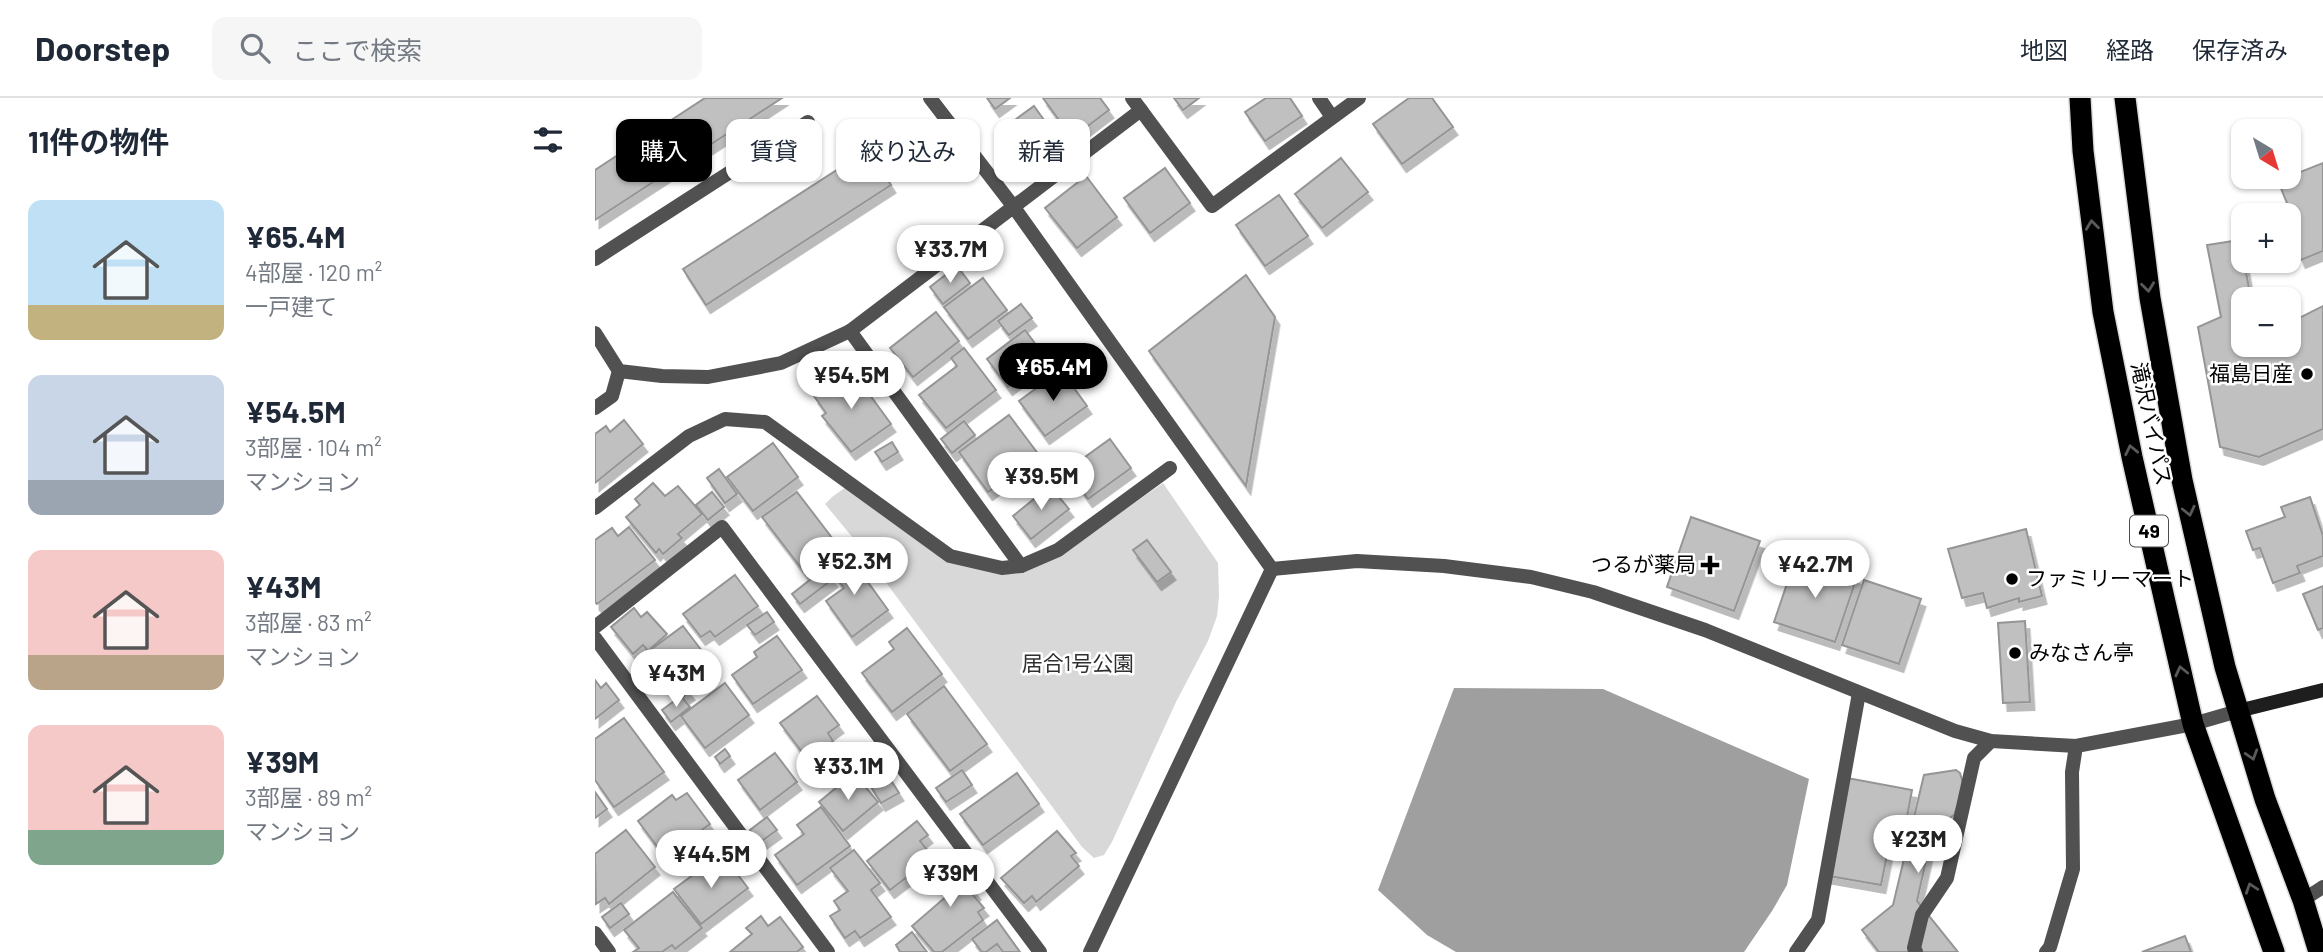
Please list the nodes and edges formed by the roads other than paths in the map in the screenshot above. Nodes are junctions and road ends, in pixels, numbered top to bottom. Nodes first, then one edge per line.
1 (930, 98) edge
2 (1319, 98) edge
3 (1359, 98) edge
4 (2080, 98) edge
5 (2125, 98) edge
6 (1136, 104) edge
7 (1332, 117) junction
8 (726, 175) edge
9 (1013, 206) junction
10 (595, 259) edge
11 (850, 331) junction
12 (595, 332) edge
13 (619, 371) junction
14 (595, 408) edge
15 (1170, 468) dead end
16 (595, 508) edge
17 (1021, 566) junction
18 (1272, 569) junction
19 (595, 627) edge
20 (595, 638) edge
21 (2323, 690) edge
22 (1859, 693) junction
23 (2238, 712) junction
24 (2193, 724) junction
25 (1991, 741) junction
26 (2076, 746) junction
27 (2323, 887) edge
28 (2303, 900) junction
29 (595, 933) edge
30 (609, 952) edge
31 (828, 952) edge
32 (1040, 952) edge
33 (1090, 952) edge
34 (1795, 952) edge
35 (1916, 952) edge
36 (2046, 952) edge
37 (2274, 952) edge
38 (2319, 952) edge

1 - 9 street
2 - 7 street
3 - 7 street
24 -> 4 highway, 滝沢バイパス / 49
5 -> 23 highway, 滝沢バイパス / 49
6 - 7 street
6 - 9 street
8 - 10 street
9 - 11 street
9 - 18 street
11 - 13 street
11 - 17 street
12 - 13 street
13 - 14 street
15 - 17 street
16 - 17 street
18 - 22 street
18 - 33 street
19 - 32 street
20 - 31 street
21 - 23 street
22 - 25 street
22 - 34 street
23 - 24 street
23 -> 28 highway, 滝沢バイパス / 49
24 - 26 street
37 -> 24 highway, 滝沢バイパス / 49
25 - 26 street
25 - 35 street
26 - 36 street
27 - 28 street
28 - 38 highway, 滝沢バイパス / 49
29 - 30 street

